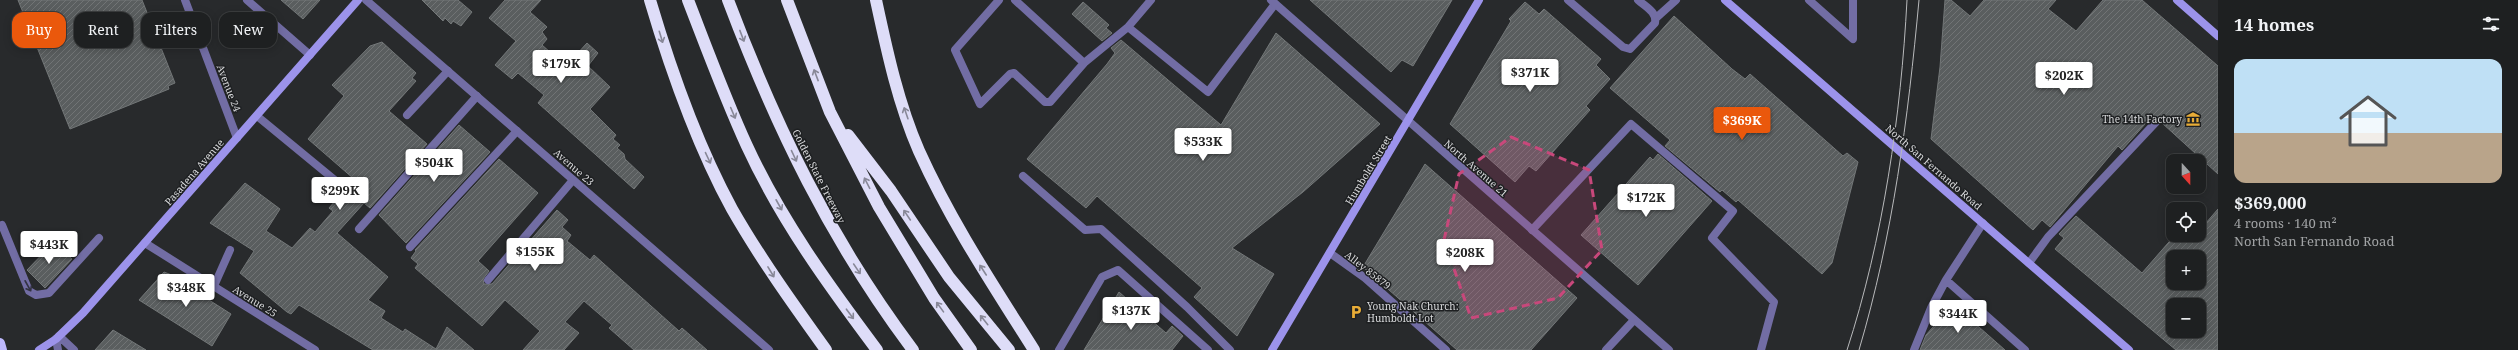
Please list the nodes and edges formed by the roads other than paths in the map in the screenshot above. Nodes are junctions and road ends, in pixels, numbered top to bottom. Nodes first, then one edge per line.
1 (185, 0) edge
2 (247, 0) edge
3 (358, 0) edge
4 (366, 0) edge
5 (650, 0) edge
6 (688, 0) edge
7 (728, 0) edge
8 (786, 0) edge
9 (876, 0) edge
10 (999, 0) edge
11 (1015, 0) edge
12 (1151, 0) edge
13 (1479, 0) edge
14 (1568, 0) edge
15 (1638, 0) edge
16 (1676, 0) edge
17 (1725, 0) edge
18 (1809, 0) edge
19 (1853, 0) edge
20 (2177, 0) edge
21 (1273, 2) edge
22 (1656, 18) junction
23 (1128, 26) junction
24 (2218, 36) edge
25 (310, 55) junction
26 (1084, 63) junction
27 (448, 71) junction
28 (477, 96) junction
29 (830, 112) junction
30 (407, 115) dead end
31 (257, 116) junction
32 (1409, 122) junction
33 (2157, 122) dead end
34 (517, 131) junction
35 (238, 138) junction
36 (1023, 176) dead end
37 (573, 180) junction
38 (336, 181) dead end
39 (1983, 223) junction
40 (2, 225) dead end
41 (359, 229) dead end
42 (1532, 230) junction
43 (99, 238) dead end
44 (145, 243) junction
45 (410, 247) dead end
46 (230, 250) dead end
47 (1330, 253) junction
48 (2029, 263) junction
49 (488, 280) dead end
50 (1946, 280) junction
51 (214, 286) junction
52 (1634, 320) junction
53 (57, 338) junction
54 (0, 343) edge
55 (2, 350) edge
56 (39, 350) edge
57 (58, 350) edge
58 (74, 350) edge
59 (315, 350) edge
60 (769, 350) edge
61 (826, 350) edge
62 (877, 350) edge
63 (913, 350) edge
64 (971, 350) edge
65 (1009, 350) edge
66 (1034, 350) edge
67 (1059, 350) edge
68 (1208, 350) edge
69 (1230, 350) edge
70 (1272, 350) edge
71 (1446, 350) edge
72 (1606, 350) edge
73 (1669, 350) edge
74 (1761, 350) edge
75 (1914, 350) edge
76 (2025, 350) edge
77 (2129, 350) edge

1 - 35 street, Avenue 24
2 - 25 street
3 - 25 main road, Pasadena Avenue
4 - 27 street, Avenue 23
5 -> 61 highway
6 -> 62 highway
7 -> 63 highway, Golden State Freeway
29 -> 8 highway
66 -> 9 highway
10 - 26 street
11 - 26 street
12 - 23 street
13 - 32 main road, Humboldt Street
14 - 22 street
15 - 22 street
16 - 22 street
17 - 39 main road, North San Fernando Road
18 - 19 street
20 - 24 main road
21 - 23 street
21 - 32 street, North Avenue 21
23 - 26 street
25 - 31 main road, Pasadena Avenue
27 - 28 street, Avenue 23
27 - 30 street
28 - 34 street, Avenue 23
28 - 41 street
64 -> 29 highway
65 -> 29 highway
31 - 35 main road, Pasadena Avenue
31 - 38 street
32 - 42 street, North Avenue 21
32 - 47 main road, Humboldt Street
33 - 48 street
34 - 37 street, Avenue 23
34 - 45 street
35 - 44 main road, Pasadena Avenue
36 - 69 street
37 - 49 street
37 - 60 street, Avenue 23
39 - 48 main road, North San Fernando Road
39 - 50 street
40 -> 43 street
42 - 52 street, North Avenue 21
42 - 74 street
44 - 51 street, Avenue 25
44 - 53 main road, Pasadena Avenue
46 - 51 street
47 - 70 main road, Humboldt Street
47 - 71 street, Alley 85879
48 - 77 main road, North San Fernando Road
50 - 75 street
50 - 76 street
51 - 59 street, Avenue 25
52 - 72 street
52 - 73 street, North Avenue 21
53 - 56 main road, Pasadena Avenue
53 - 57 street
53 - 58 street
54 - 55 main road
67 - 68 street

